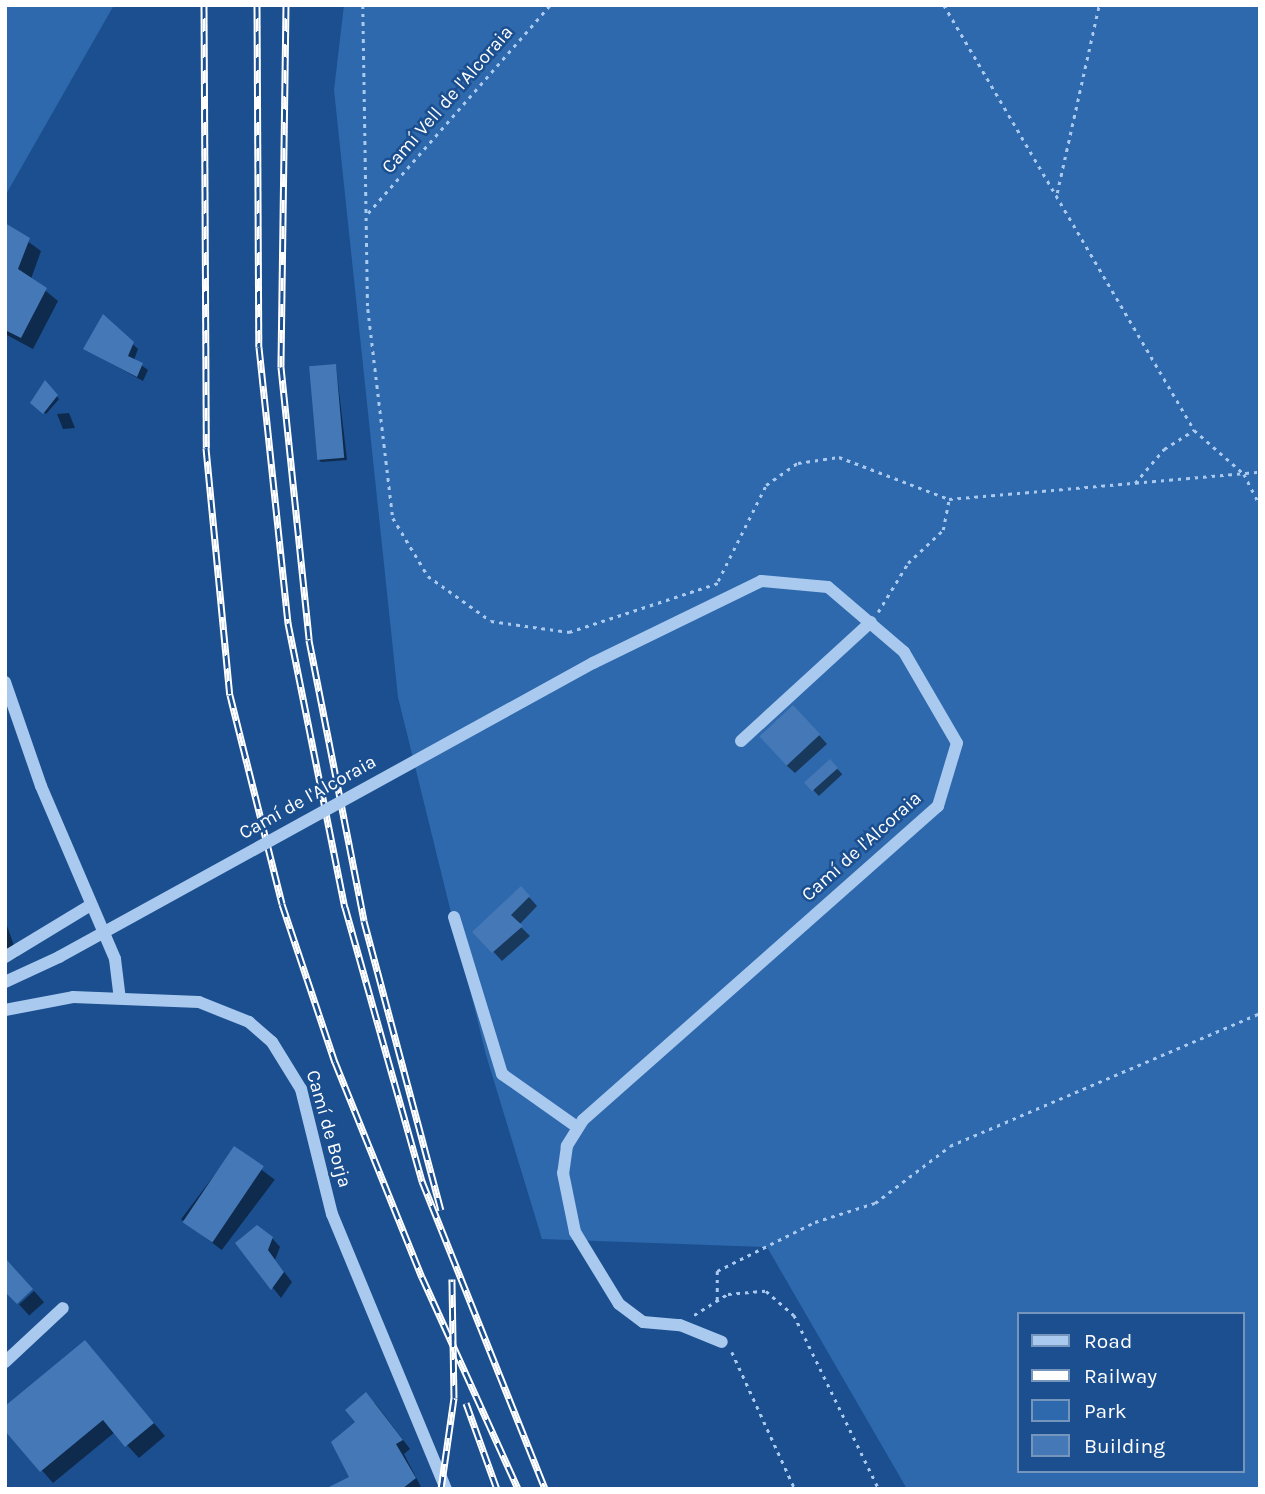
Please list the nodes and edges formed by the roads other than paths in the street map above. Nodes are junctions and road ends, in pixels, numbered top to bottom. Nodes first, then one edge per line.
1 (871, 622) junction
2 (5, 682) edge
3 (741, 741) dead end
4 (91, 905) junction
5 (454, 917) dead end
6 (5, 957) edge
7 (5, 982) edge
8 (120, 997) junction
9 (5, 1010) edge
10 (577, 1127) junction
11 (63, 1308) dead end
12 (722, 1342) road end
13 (5, 1362) edge
14 (446, 1489) edge

1 - 3 street
1 - 7 street, Camí de l'Alcoraia, bridge
1 - 10 street, Camí de l'Alcoraia
2 - 4 street
4 - 6 street
4 - 8 street
5 - 10 street
8 - 9 street, Camí de Borja
8 - 14 street, Camí de Borja
10 - 12 street
11 - 13 street

